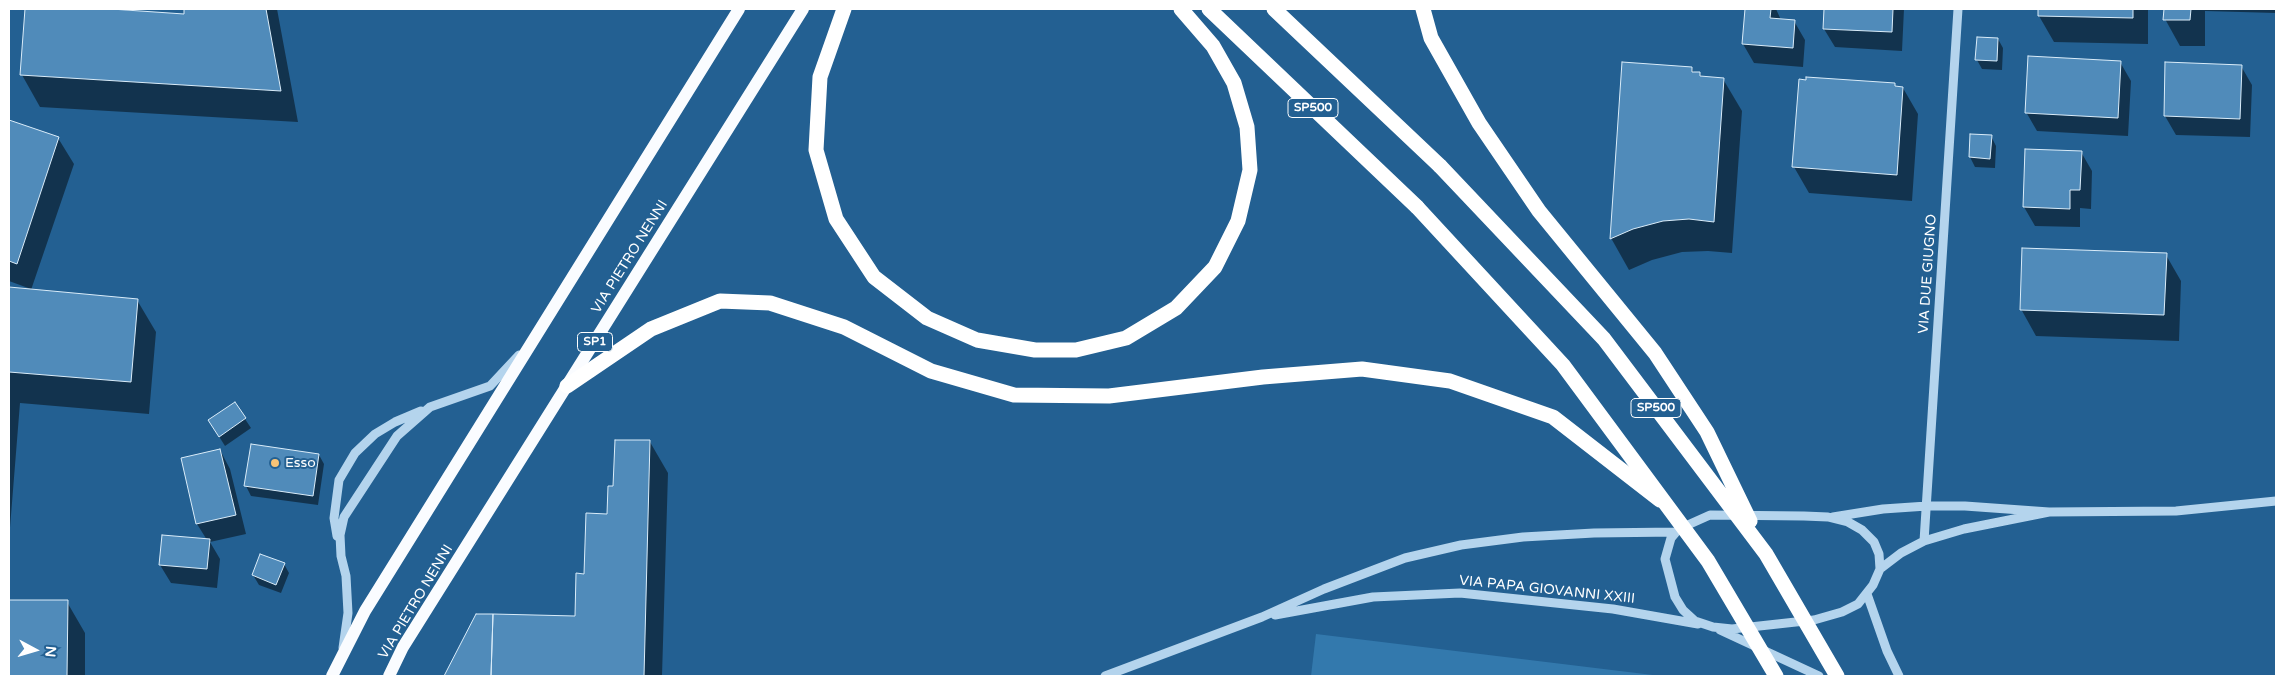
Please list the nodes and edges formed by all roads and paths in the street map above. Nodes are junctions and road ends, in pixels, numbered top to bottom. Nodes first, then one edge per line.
1 (739, 9) edge
2 (803, 9) edge
3 (844, 9) edge
4 (1181, 9) edge
5 (1208, 9) edge
6 (1274, 9) edge
7 (1424, 9) edge
8 (1958, 9) edge
9 (578, 268) junction
10 (567, 386) junction
11 (430, 407) junction
12 (2276, 501) edge
13 (1668, 506) junction
14 (1927, 506) junction
15 (2050, 512) junction
16 (1828, 517) junction
17 (1676, 532) junction
18 (1924, 541) junction
19 (1766, 554) junction
20 (341, 556) junction
21 (1880, 569) junction
22 (1867, 594) junction
23 (1262, 617) junction
24 (1713, 627) junction
25 (343, 655) junction
26 (332, 676) edge
27 (389, 676) edge
28 (1105, 676) edge
29 (1776, 676) edge
30 (1819, 676) edge
31 (1837, 676) edge
32 (1900, 676) edge

1 - 9 main road
2 - 10 main road, VIA PIETRO NENNI / SP1
3 - 4 highway
5 - 13 highway, SP500, bridge
6 - 19 highway, SP500, bridge
7 - 19 highway, bridge
8 - 14 street, VIA DUE GIUGNO
9 - 11 street
9 - 25 main road
10 - 13 highway, bridge
10 - 27 main road, VIA PIETRO NENNI / SP1
11 - 20 street
11 - 20 street
12 - 15 street
13 - 29 highway, SP500, bridge
14 - 15 street
14 - 16 street
14 - 18 street, VIA DUE GIUGNO
15 - 18 street
16 - 17 street
16 - 21 street
17 - 23 street, VIA PAPA GIOVANNI XXIII
17 - 24 street
18 - 21 street
19 - 31 highway, SP500, bridge
20 - 25 street
21 - 22 street
22 - 24 street
22 - 32 street
23 - 24 street, VIA PAPA GIOVANNI XXIII
23 - 28 street, VIA PAPA GIOVANNI XXIII
24 - 30 street, VIA PAPA GIOVANNI XXIII
25 - 26 main road

